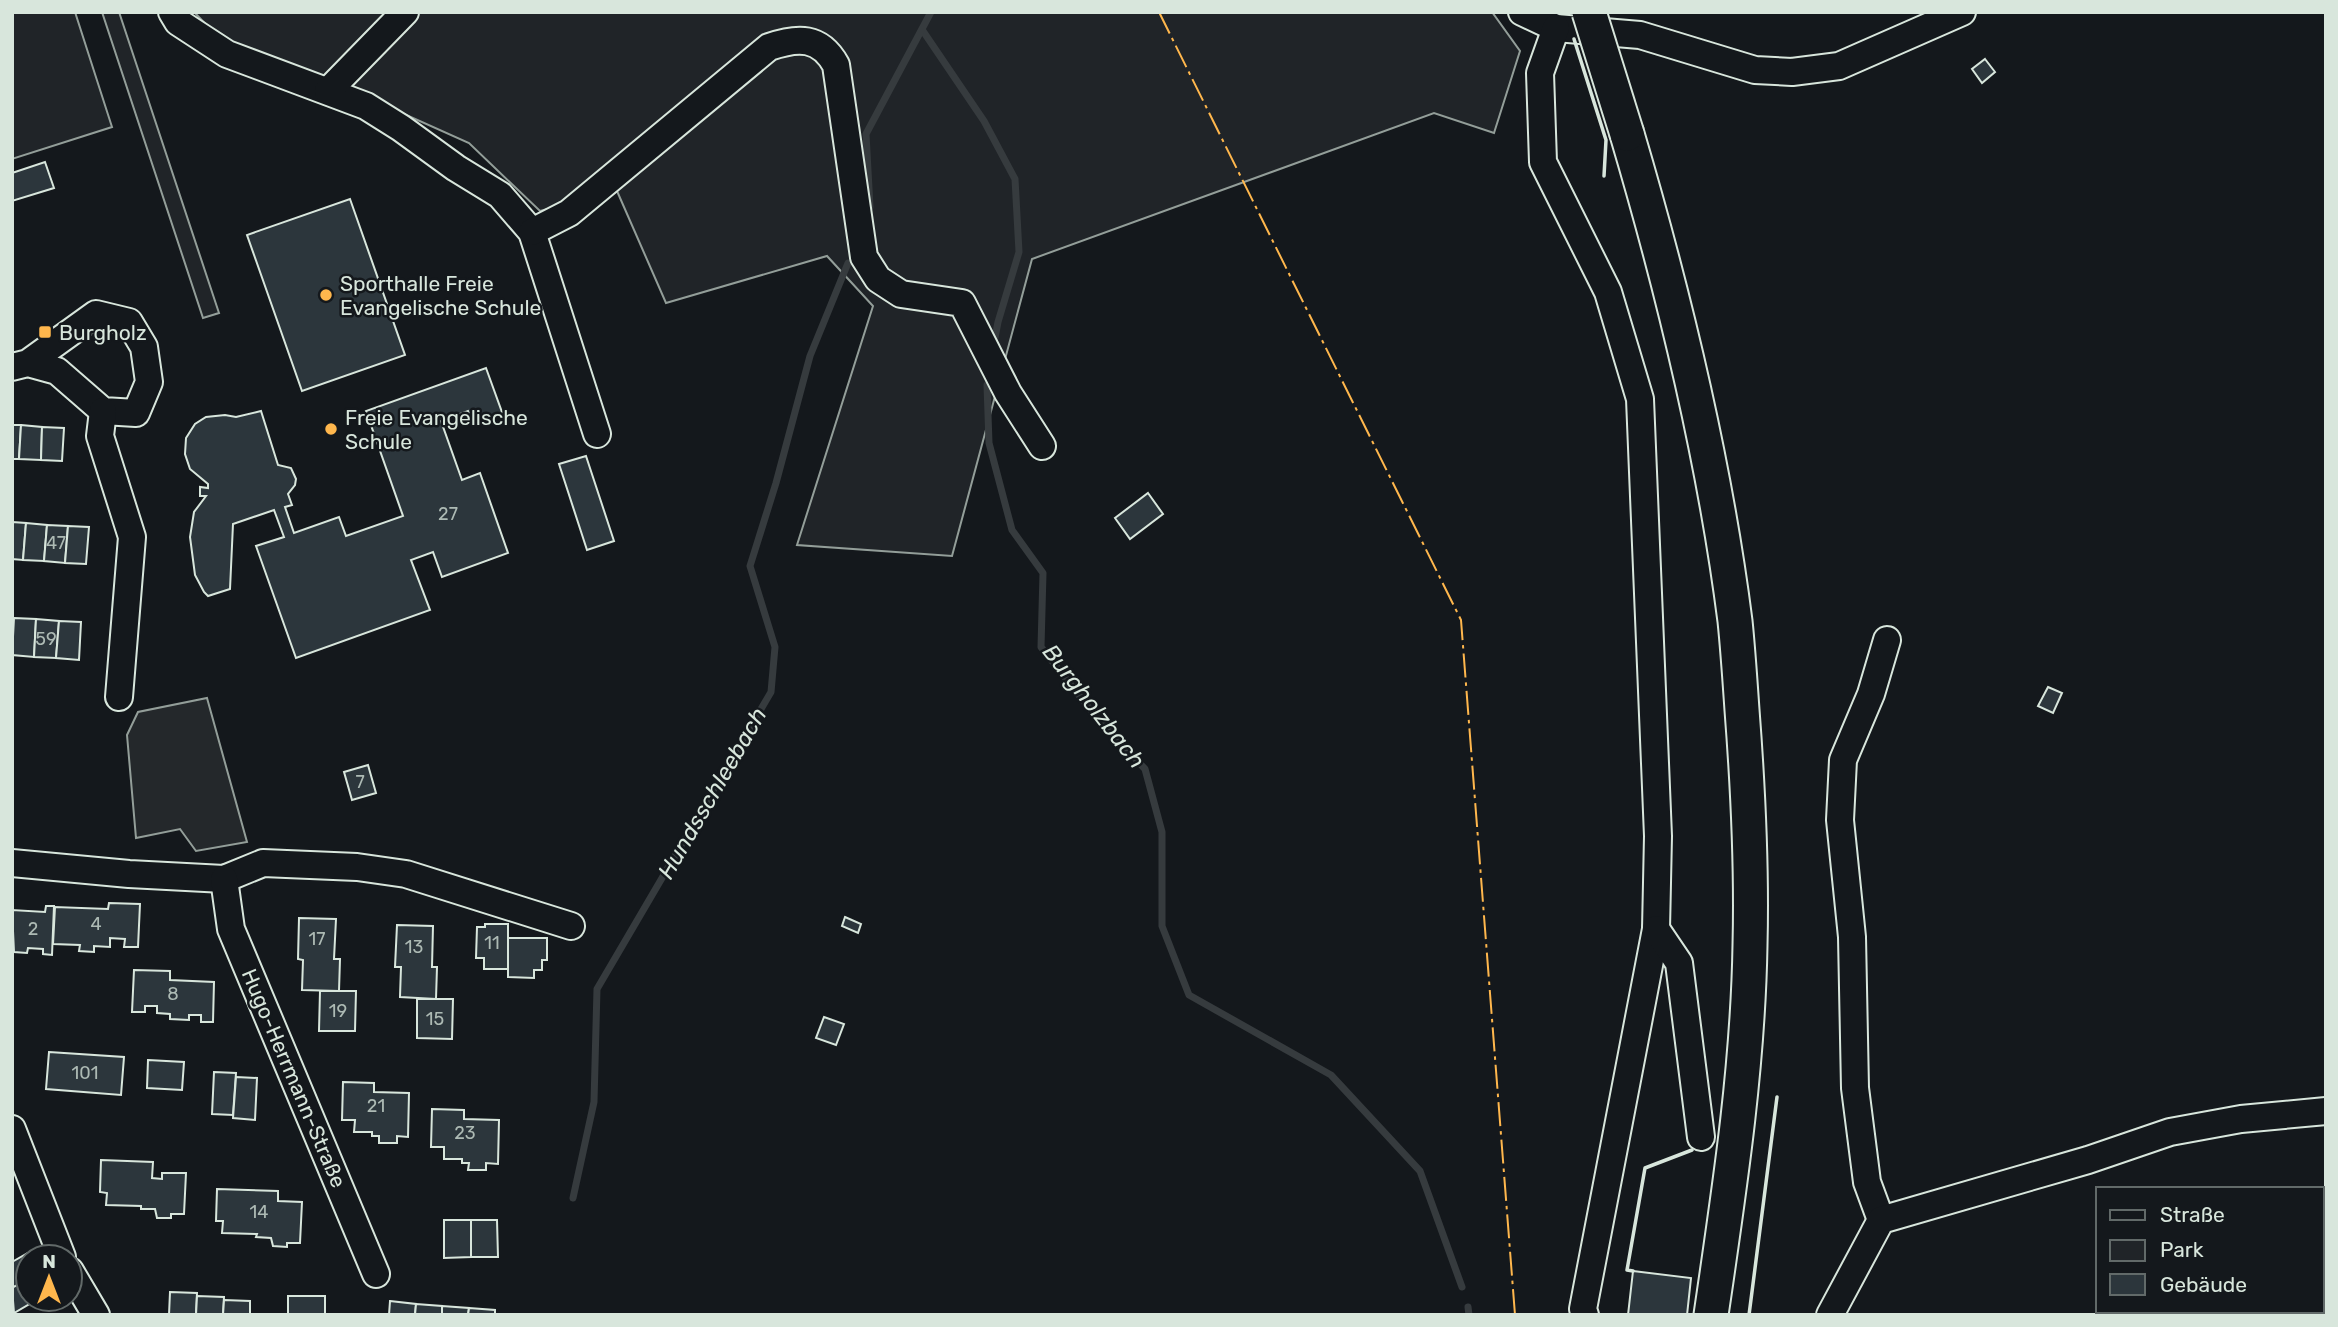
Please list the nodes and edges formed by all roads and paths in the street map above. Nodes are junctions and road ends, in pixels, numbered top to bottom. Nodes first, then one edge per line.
1 (172, 12) edge
2 (405, 12) edge
3 (1522, 12) edge
4 (1589, 12) edge
5 (1962, 12) edge
6 (1556, 27) junction
7 (328, 91) junction
8 (532, 232) junction
9 (20, 365) edge
10 (103, 411) junction
11 (597, 433) dead end
12 (1042, 446) dead end
13 (1887, 640) dead end
14 (119, 697) dead end
15 (12, 863) edge
16 (224, 879) junction
17 (571, 926) dead end
18 (1656, 929) junction
19 (2326, 1111) edge
20 (12, 1129) edge
21 (1701, 1137) dead end
22 (1881, 1220) junction
23 (57, 1243) edge
24 (376, 1274) dead end
25 (84, 1294) edge
26 (96, 1315) edge
27 (1585, 1315) edge
28 (1711, 1315) edge
29 (1830, 1315) edge

1 - 7 street
2 - 7 street
3 - 6 street
4 - 28 main road, bridge
5 - 6 street
6 - 18 street
7 - 8 street
8 - 11 street
8 - 12 street
9 - 10 street
9 - 10 street
10 - 14 street
13 - 22 street
15 - 16 street
16 - 17 street
16 - 24 street, Hugo-Herrmann-Straße
18 - 21 street
18 - 27 street
19 - 22 street
20 - 23 street
22 - 29 street
25 - 26 street

